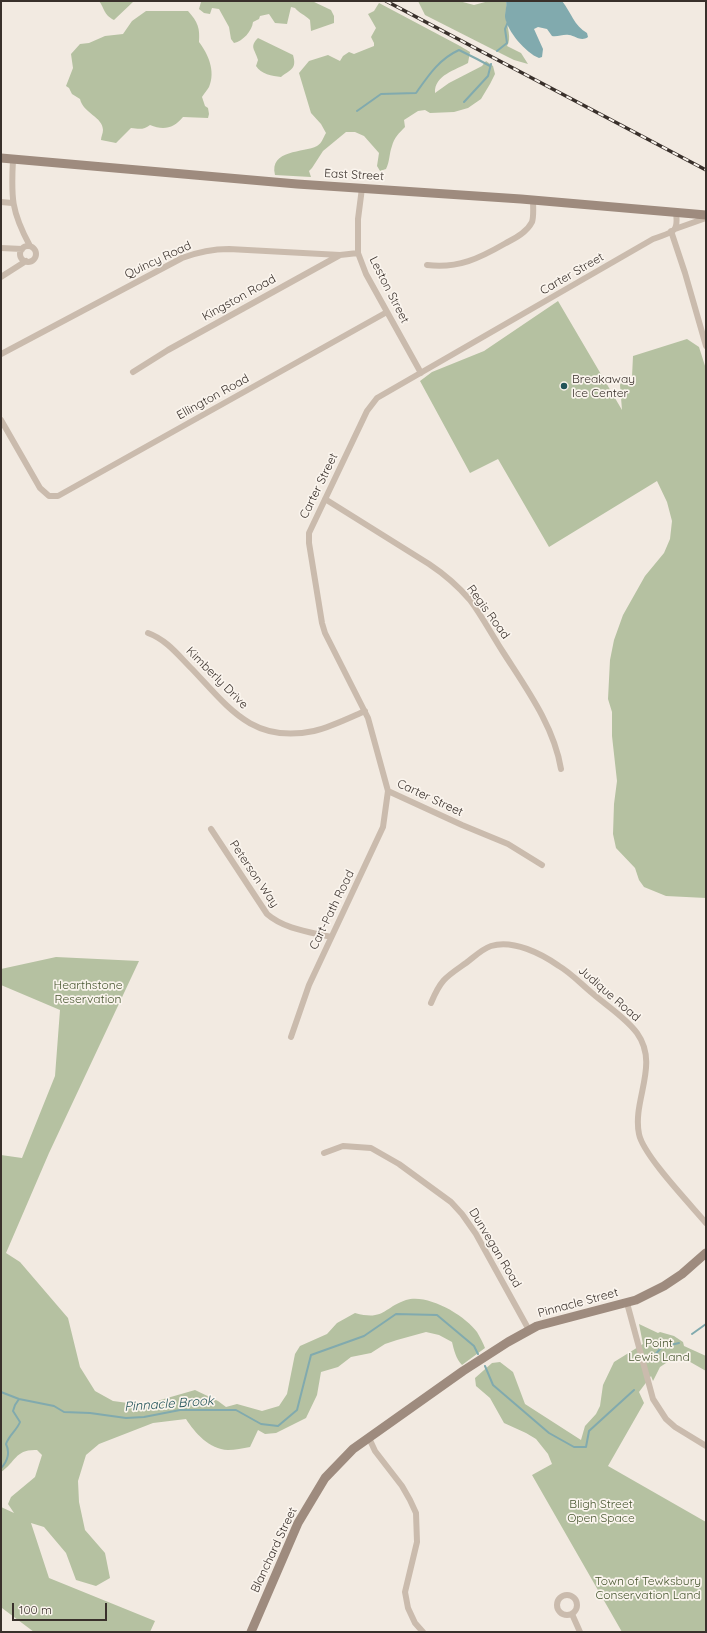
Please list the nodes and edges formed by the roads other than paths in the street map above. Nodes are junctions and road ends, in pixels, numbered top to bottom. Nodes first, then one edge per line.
1 (1, 158) edge
2 (13, 159) junction
3 (362, 188) junction
4 (533, 200) junction
5 (1, 202) edge
6 (12, 202) junction
7 (676, 213) junction
8 (706, 215) edge
9 (706, 218) edge
10 (674, 230) junction
11 (30, 246) junction
12 (1, 248) edge
13 (22, 249) junction
14 (358, 253) junction
15 (340, 255) junction
16 (26, 261) junction
17 (427, 265) dead end
18 (1, 276) edge
19 (387, 312) junction
20 (706, 346) edge
21 (1, 354) edge
22 (133, 372) dead end
23 (421, 373) junction
24 (1, 420) edge
25 (325, 499) junction
26 (148, 633) dead end
27 (365, 711) junction
28 (561, 769) dead end
29 (388, 791) junction
30 (211, 829) dead end
31 (542, 865) dead end
32 (331, 937) junction
33 (431, 1003) dead end
34 (291, 1037) dead end
35 (324, 1153) dead end
36 (706, 1223) edge
37 (706, 1253) edge
38 (627, 1303) junction
39 (529, 1330) junction
40 (416, 1405) joint
41 (369, 1438) junction
42 (706, 1446) edge
43 (572, 1614) dead end
44 (251, 1632) edge
45 (423, 1632) edge
46 (580, 1632) edge

1 - 2 main road, East Street
2 - 3 main road, East Street
2 - 6 street
3 - 4 main road, East Street
3 - 14 street, Leston Street
4 - 7 main road, East Street
4 - 17 street
5 - 6 street
6 - 11 street
7 - 8 main road, East Street
7 - 10 street
9 - 10 street, Carter Street
10 - 20 street
10 - 23 street, Carter Street
11 - 13 street
11 - 16 street
12 - 13 street
13 - 16 street
14 - 15 street, Kingston Road
14 - 19 street, Leston Street
15 - 21 street, Quincy Road
15 - 22 street, Kingston Road
16 - 18 street
19 - 23 street, Leston Street
19 - 24 street, Ellington Road
23 - 25 street, Carter Street
25 - 27 street, Carter Street
25 - 28 street, Regis Road
26 - 27 street, Kimberly Drive
27 - 29 street, Carter Street
29 - 31 street, Carter Street
29 - 32 street, Cart-Path Road
30 - 32 street, Peterson Way
32 - 34 street, Cart-Path Road
33 - 36 street, Judique Road
35 - 39 street, Dunvegan Road
37 - 38 main road, Pinnacle Street
38 - 39 main road, Pinnacle Street
38 - 42 street
39 - 40 main road, Pinnacle Street
40 - 41 main road, Blanchard Street
41 - 44 main road, Blanchard Street
41 - 45 street
43 - 46 street

